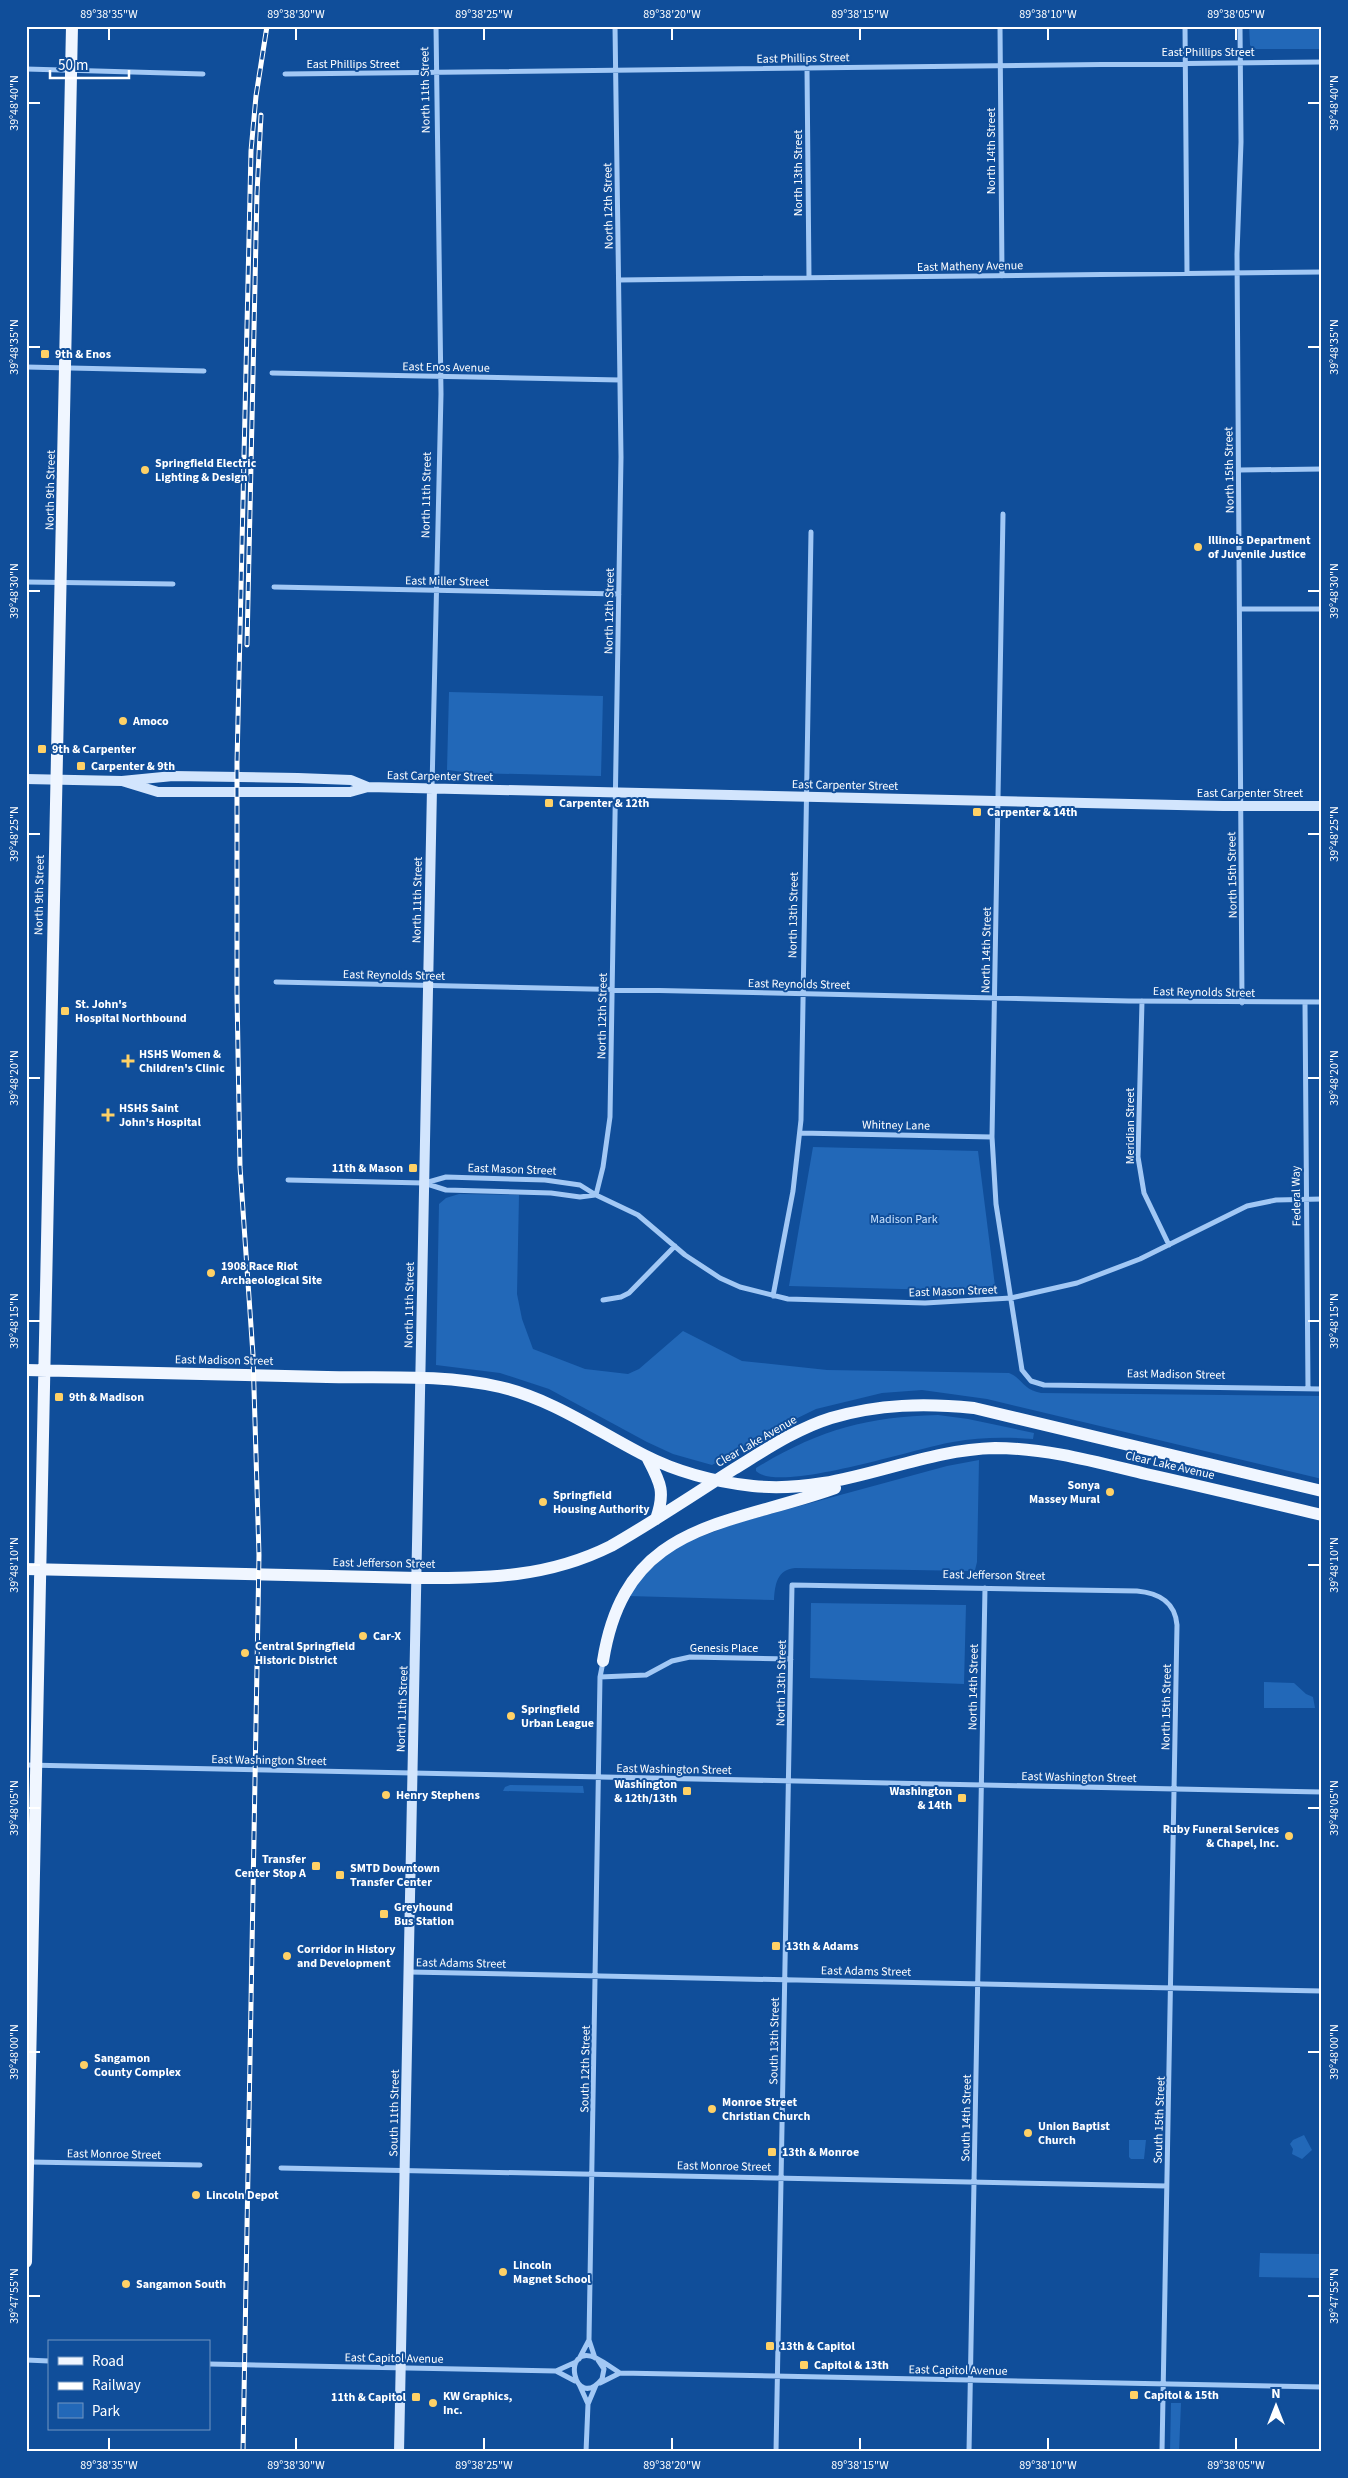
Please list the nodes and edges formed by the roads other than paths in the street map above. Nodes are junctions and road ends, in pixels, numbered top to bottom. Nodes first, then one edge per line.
1 (72, 26) edge
2 (436, 26) edge
3 (615, 26) edge
4 (1000, 26) edge
5 (1185, 26) edge
6 (1240, 26) edge
7 (1185, 62) junction
8 (1240, 62) junction
9 (1322, 62) edge
10 (1000, 66) junction
11 (807, 68) junction
12 (26, 69) edge
13 (71, 70) junction
14 (616, 71) junction
15 (437, 73) junction
16 (203, 74) dead end
17 (285, 74) dead end
18 (1187, 272) junction
19 (1237, 272) junction
20 (1322, 272) edge
21 (1002, 276) junction
22 (809, 278) junction
23 (619, 280) junction
24 (26, 367) edge
25 (66, 368) junction
26 (204, 371) dead end
27 (272, 373) dead end
28 (440, 377) junction
29 (620, 380) junction
30 (1322, 469) edge
31 (1240, 470) junction
32 (1003, 514) dead end
33 (811, 532) dead end
34 (26, 582) edge
35 (62, 582) junction
36 (173, 584) dead end
37 (274, 587) dead end
38 (436, 591) junction
39 (619, 594) junction
40 (1240, 609) junction
41 (1322, 609) edge
42 (26, 779) edge
43 (56, 780) junction
44 (122, 781) junction
45 (368, 787) junction
46 (432, 788) junction
47 (616, 792) junction
48 (806, 797) junction
49 (998, 801) junction
50 (1241, 806) junction
51 (1322, 806) edge
52 (276, 982) dead end
53 (428, 986) junction
54 (612, 990) junction
55 (802, 994) junction
56 (995, 998) junction
57 (1142, 1002) junction
58 (1305, 1002) junction
59 (1322, 1002) edge
60 (1242, 1003) junction
61 (800, 1133) junction
62 (992, 1137) junction
63 (288, 1180) dead end
64 (424, 1183) junction
65 (596, 1195) junction
66 (1306, 1199) junction
67 (1322, 1199) edge
68 (1169, 1245) junction
69 (675, 1246) junction
70 (773, 1296) junction
71 (1011, 1298) junction
72 (603, 1300) dead end
73 (26, 1370) edge
74 (44, 1370) junction
75 (420, 1379) junction
76 (1031, 1381) joint
77 (1308, 1389) junction
78 (1322, 1389) edge
79 (647, 1457) junction
80 (889, 1469) junction
81 (718, 1480) junction
82 (1322, 1491) edge
83 (1322, 1515) edge
84 (656, 1519) junction
85 (26, 1569) edge
86 (40, 1569) junction
87 (418, 1578) junction
88 (792, 1586) joint
89 (985, 1588) junction
90 (1177, 1625) joint
91 (791, 1659) junction
92 (603, 1661) joint
93 (600, 1677) junction
94 (32, 1765) edge
95 (412, 1774) junction
96 (600, 1777) junction
97 (789, 1780) junction
98 (981, 1785) junction
99 (1174, 1790) junction
100 (1322, 1792) edge
101 (29, 1964) edge
102 (409, 1972) junction
103 (596, 1976) junction
104 (785, 1979) junction
105 (978, 1984) junction
106 (1171, 1988) junction
107 (1322, 1991) edge
108 (27, 2162) edge
109 (200, 2166) dead end
110 (281, 2168) dead end
111 (406, 2170) junction
112 (592, 2174) junction
113 (782, 2178) junction
114 (975, 2182) junction
115 (1167, 2186) junction
116 (26, 2262) edge
117 (589, 2340) junction
118 (597, 2359) junction
119 (26, 2360) edge
120 (578, 2360) junction
121 (48, 2361) edge
122 (210, 2364) edge
123 (401, 2368) junction
124 (556, 2371) junction
125 (620, 2372) junction
126 (777, 2376) junction
127 (971, 2381) junction
128 (578, 2382) junction
129 (597, 2384) junction
130 (1163, 2384) junction
131 (1322, 2387) edge
132 (588, 2404) junction
133 (399, 2452) edge
134 (586, 2452) edge
135 (776, 2452) edge
136 (969, 2452) edge
137 (1162, 2452) edge

1 - 13 main road, North 9th Street
2 - 15 street, North 11th Street
3 - 14 street, North 12th Street
4 - 10 street, North 14th Street
5 - 7 street
6 - 8 street, North 15th Street
7 - 8 street, East Phillips Street
7 - 10 street, East Phillips Street
7 - 18 street
8 - 9 street, East Phillips Street
8 - 19 street, North 15th Street
10 - 11 street, East Phillips Street
10 - 21 street, North 14th Street
11 - 14 street, East Phillips Street
11 - 22 street, North 13th Street
12 - 13 street
13 - 16 street
13 - 25 main road, North 9th Street
14 - 15 street, East Phillips Street
14 - 23 street, North 12th Street
15 - 17 street, East Phillips Street
15 - 28 street, North 11th Street
18 - 19 street, East Matheny Avenue
18 - 21 street, East Matheny Avenue
19 - 20 street, East Matheny Avenue
19 - 31 street, North 15th Street
21 - 22 street, East Matheny Avenue
22 - 23 street, East Matheny Avenue
23 - 29 street, North 12th Street
24 - 25 street
25 - 26 street
25 - 35 main road, North 9th Street
27 - 28 street, East Enos Avenue
28 - 29 street, East Enos Avenue
28 - 38 street, North 11th Street
29 - 39 street, North 12th Street
30 - 31 street
31 - 40 street, North 15th Street
32 - 49 street, North 14th Street
33 - 48 street, North 13th Street
34 - 35 street
35 - 36 street
35 - 43 main road, North 9th Street
37 - 38 street, East Miller Street
38 - 39 street, East Miller Street
38 - 46 street, North 11th Street
39 - 47 street, North 12th Street
40 - 41 street
40 - 50 street, North 15th Street
42 - 43 street, East Carpenter Street
43 - 44 street, East Carpenter Street
43 - 74 main road, North 9th Street
44 - 45 street, East Carpenter Street
44 - 45 street, East Carpenter Street
45 - 46 street, East Carpenter Street
46 - 47 street, East Carpenter Street
46 - 53 street, North 11th Street
47 - 48 street, East Carpenter Street
47 - 54 street, North 12th Street
48 - 49 street, East Carpenter Street
48 - 55 street, North 13th Street
49 - 50 street, East Carpenter Street
49 - 56 street, North 14th Street
50 - 51 street, East Carpenter Street
50 - 60 street, North 15th Street
52 - 53 street, East Reynolds Street
53 - 54 street, East Reynolds Street
53 - 64 street, North 11th Street
54 - 55 street, East Reynolds Street
54 - 65 street, North 12th Street
55 - 56 street, East Reynolds Street
55 - 61 street, North 13th Street
56 - 57 street, East Reynolds Street
56 - 62 street, North 14th Street
57 - 60 street, East Reynolds Street
57 - 68 street, Meridian Street
58 - 59 street, East Reynolds Street
58 - 60 street, East Reynolds Street
58 - 66 street, Federal Way
61 - 62 street, Whitney Lane
61 - 70 street, North 13th Street
62 - 71 street, North 14th Street
63 - 64 street, East Mason Street
64 - 65 street, East Mason Street
64 - 65 street, East Mason Street
64 - 75 street, North 11th Street
65 - 69 street, East Mason Street
66 - 67 street, East Mason Street
66 - 68 street, East Mason Street
66 - 77 street, Federal Way
68 - 71 street, East Mason Street
69 - 70 street, East Mason Street
69 - 72 street
70 - 71 street, East Mason Street
71 - 76 street, North 14th Street
73 - 74 main road, East Madison Street
74 - 75 main road, East Madison Street
74 - 86 main road, North 9th Street
75 - 79 main road, East Madison Street
75 - 87 street, North 11th Street
76 - 77 street, East Madison Street
77 - 78 street, East Madison Street
79 - 81 main road, East Madison Street
79 - 84 main road
80 - 81 main road, Clear Lake Avenue
80 - 83 main road, Clear Lake Avenue
80 - 92 main road
81 - 82 main road, Clear Lake Avenue
81 - 84 main road, East Jefferson Street
84 - 87 main road, East Jefferson Street
85 - 86 main road, East Jefferson Street
86 - 87 main road, East Jefferson Street
86 - 94 main road, North 9th Street
87 - 95 street, North 11th Street
88 - 89 street, East Jefferson Street
88 - 91 street, North 13th Street
89 - 90 street, East Jefferson Street
89 - 98 street, North 14th Street
90 - 99 street, North 15th Street
91 - 93 street, Genesis Place
91 - 97 street, North 13th Street
92 - 93 street
93 - 96 street
94 - 95 street, East Washington Street
94 - 101 main road, North 9th Street
95 - 96 street, East Washington Street
95 - 102 street, South 11th Street
96 - 97 street, East Washington Street
96 - 103 street, South 12th Street
97 - 98 street, East Washington Street
97 - 104 street, South 13th Street
98 - 99 street, East Washington Street
98 - 105 street, South 14th Street
99 - 100 street, East Washington Street
99 - 106 street, South 15th Street
101 - 108 main road, North 9th Street
102 - 103 street, East Adams Street
102 - 111 street, South 11th Street
103 - 104 street, East Adams Street
103 - 112 street, South 12th Street
104 - 105 street, East Adams Street
104 - 113 street, South 13th Street
105 - 106 street, East Adams Street
105 - 114 street, South 14th Street
106 - 107 street, East Adams Street
106 - 115 street, South 15th Street
108 - 109 street, East Monroe Street
108 - 116 main road, North 9th Street
110 - 111 street, East Monroe Street
111 - 112 street, East Monroe Street
111 - 123 street, South 11th Street
112 - 113 street, East Monroe Street
112 - 117 street, South 12th Street
113 - 114 street, East Monroe Street
113 - 126 street, South 13th Street
114 - 115 street, East Monroe Street
114 - 127 street, South 14th Street
115 - 130 street, South 15th Street
117 - 118 street
117 - 120 street, South 12th Street
118 - 120 street
118 - 125 street, East Capitol Avenue
118 - 129 street
119 - 121 street
120 - 124 street
120 - 128 street
122 - 123 street, East Capitol Avenue
123 - 124 street, East Capitol Avenue
123 - 133 street, South 11th Street
124 - 128 street, East Capitol Avenue
125 - 126 street, East Capitol Avenue
125 - 129 street
126 - 127 street, East Capitol Avenue
126 - 135 street, South 13th Street
127 - 130 street, East Capitol Avenue
127 - 136 street, South 14th Street
128 - 129 street
128 - 132 street
129 - 132 street
130 - 131 street, East Capitol Avenue
130 - 137 street, South 15th Street
132 - 134 street

